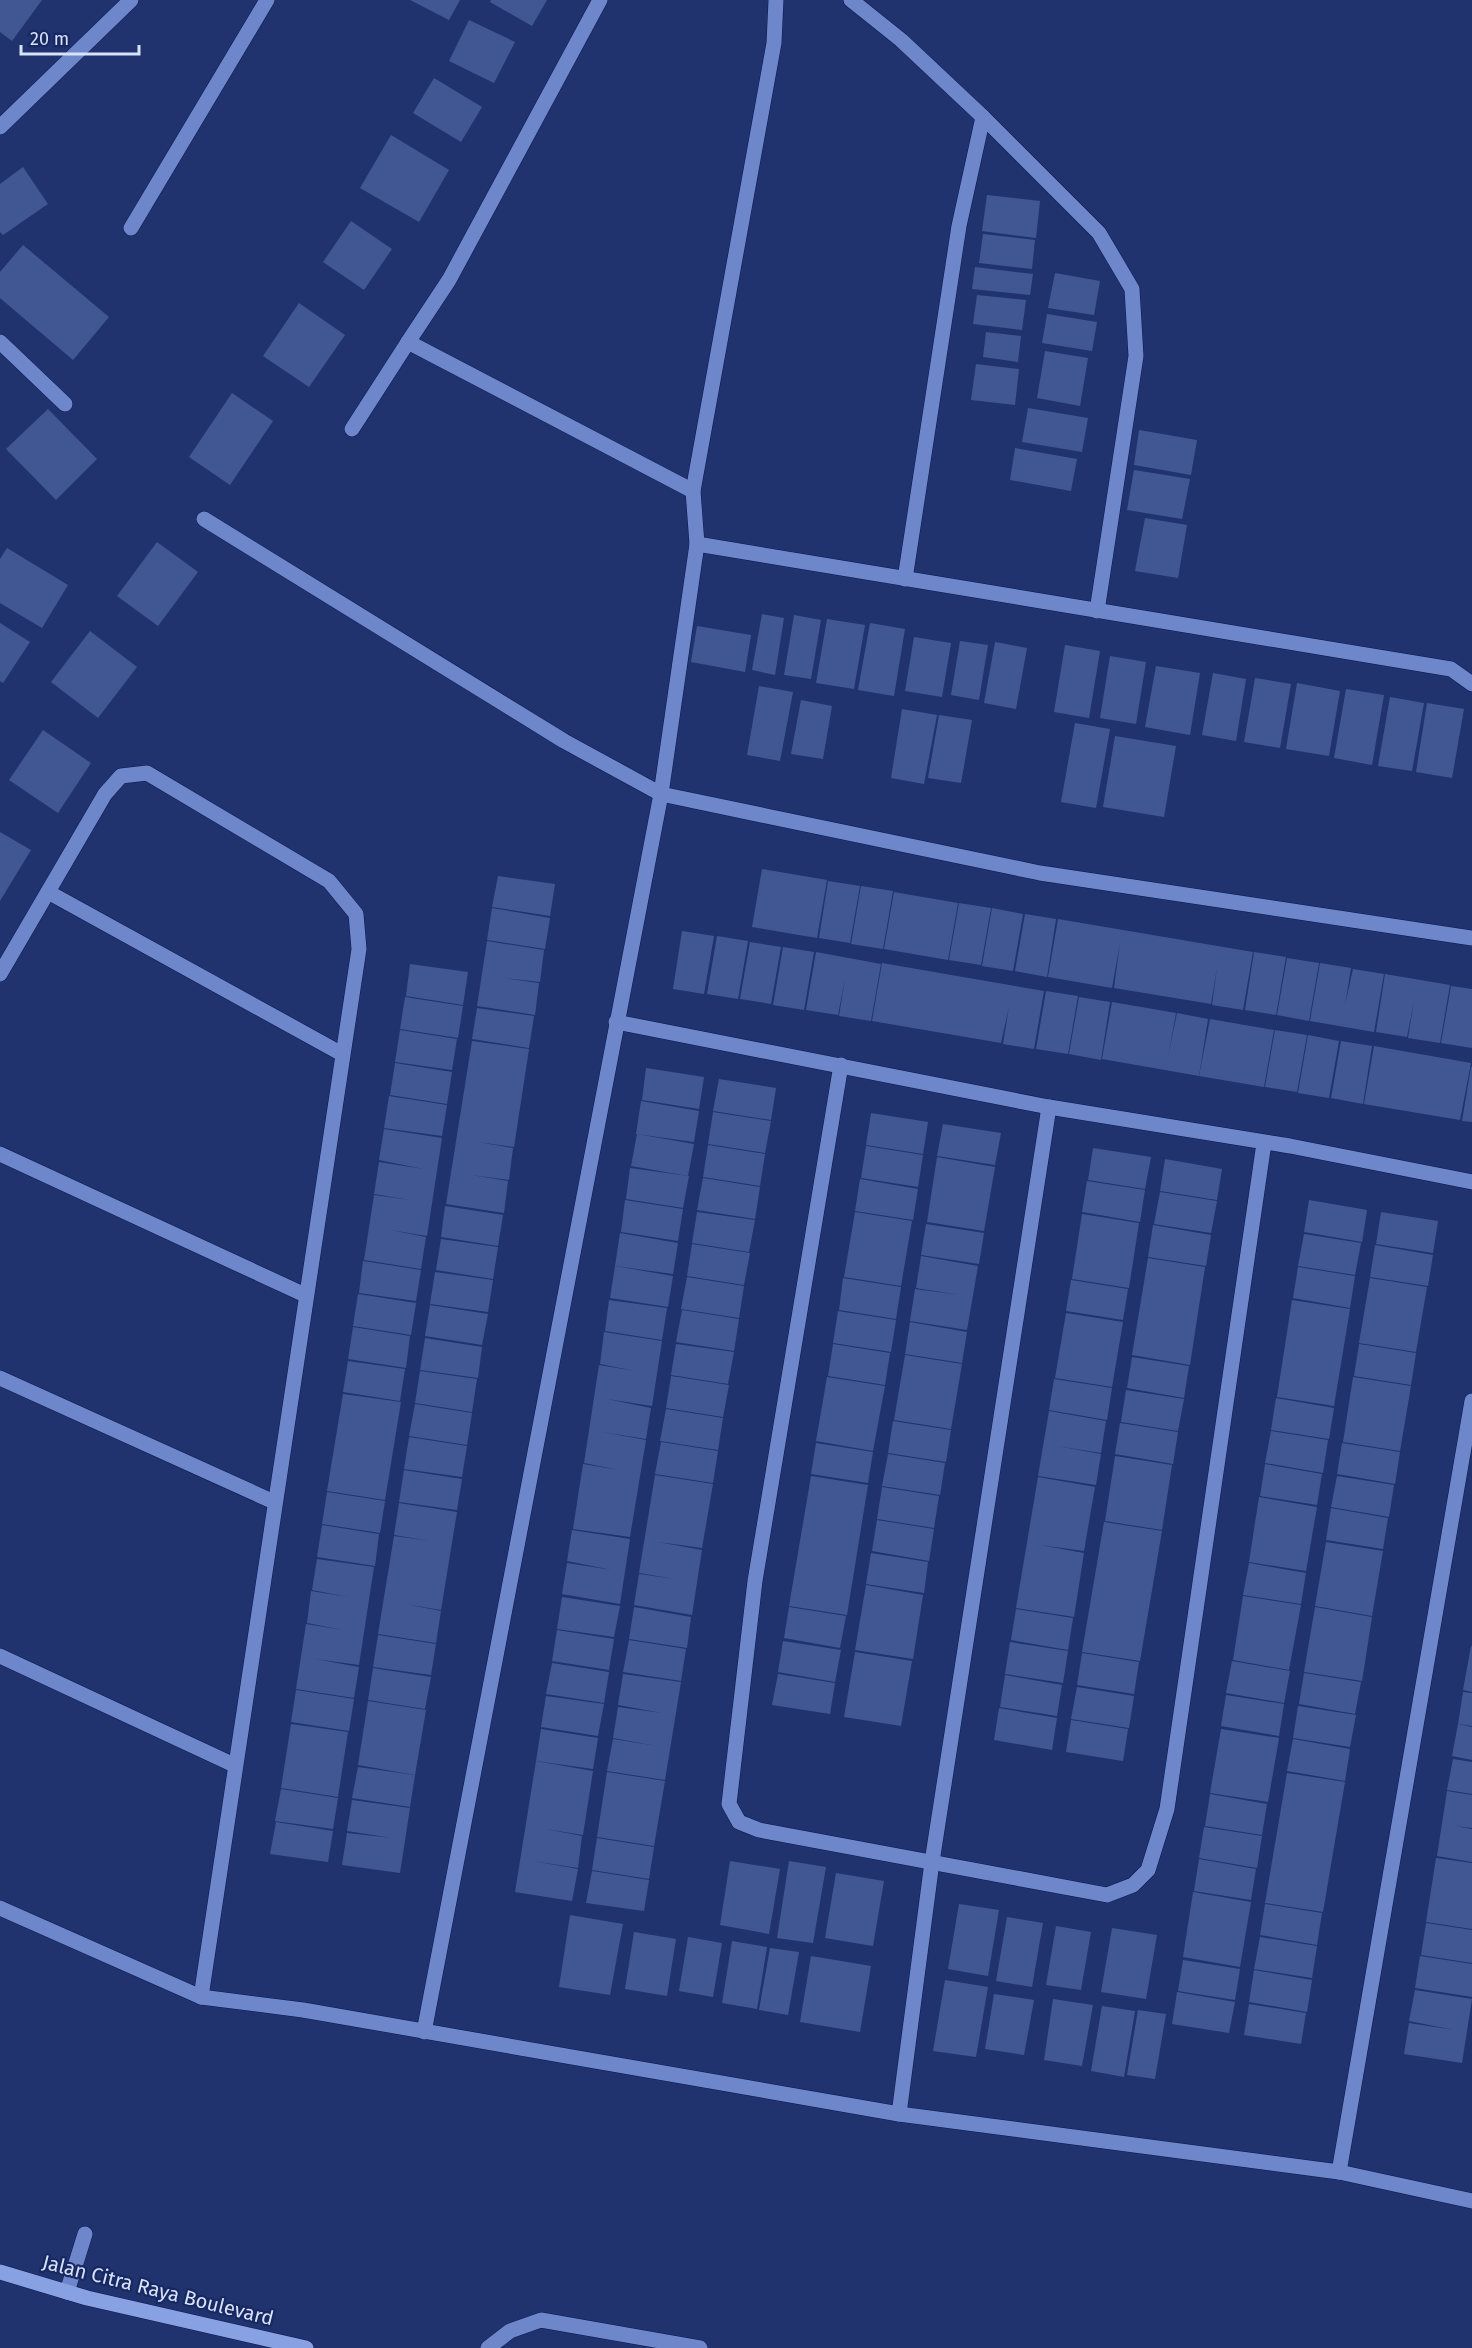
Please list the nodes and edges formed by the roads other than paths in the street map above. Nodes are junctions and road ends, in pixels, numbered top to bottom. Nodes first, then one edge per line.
1 (131, 0) edge
2 (267, 0) edge
3 (600, 0) edge
4 (776, 0) edge
5 (851, 0) edge
6 (983, 117) junction
7 (0, 127) edge
8 (131, 228) dead end
9 (0, 342) edge
10 (408, 342) junction
11 (65, 404) dead end
12 (352, 429) dead end
13 (693, 491) junction
14 (204, 519) dead end
15 (698, 544) junction
16 (904, 579) junction
17 (1096, 611) junction
18 (1472, 684) edge
19 (661, 794) junction
20 (48, 892) junction
21 (1472, 938) edge
22 (0, 974) edge
23 (616, 1022) junction
24 (342, 1054) junction
25 (840, 1065) junction
26 (1049, 1107) junction
27 (1264, 1143) junction
28 (0, 1154) edge
29 (1472, 1182) edge
30 (305, 1295) junction
31 (0, 1378) edge
32 (1472, 1401) edge
33 (274, 1502) junction
34 (0, 1656) edge
35 (234, 1765) junction
36 (932, 1862) junction
37 (0, 1908) edge
38 (201, 1997) junction
39 (424, 2032) junction
40 (899, 2114) junction
41 (1340, 2172) junction
42 (1472, 2200) edge
43 (85, 2234) dead end
44 (0, 2272) edge
45 (67, 2292) junction
46 (306, 2348) edge
47 (488, 2348) edge
48 (700, 2348) edge

1 - 7 street
2 - 8 street
3 - 10 street
4 - 13 street
5 - 6 street
6 - 16 street
6 - 17 street
9 - 11 street
10 - 12 street
10 - 13 street
13 - 15 street
14 - 19 street
15 - 16 street
15 - 19 street
16 - 17 street
17 - 18 street
19 - 21 street
19 - 23 street
20 - 22 street
20 - 24 street
20 - 24 street
23 - 25 street
23 - 39 street
24 - 30 street
25 - 26 street
25 - 36 street
26 - 27 street
26 - 36 street
27 - 29 street
27 - 36 street
28 - 30 street
30 - 33 street
31 - 33 street
32 - 41 street
33 - 35 street
34 - 35 street
35 - 38 street
36 - 40 street
37 - 38 street
38 - 39 street
39 - 40 street
40 - 41 street
41 - 42 street
43 - 45 street
44 - 45 main road, Jalan Citra Raya Boulevard
45 - 46 main road, Jalan Citra Raya Boulevard
47 - 48 street

